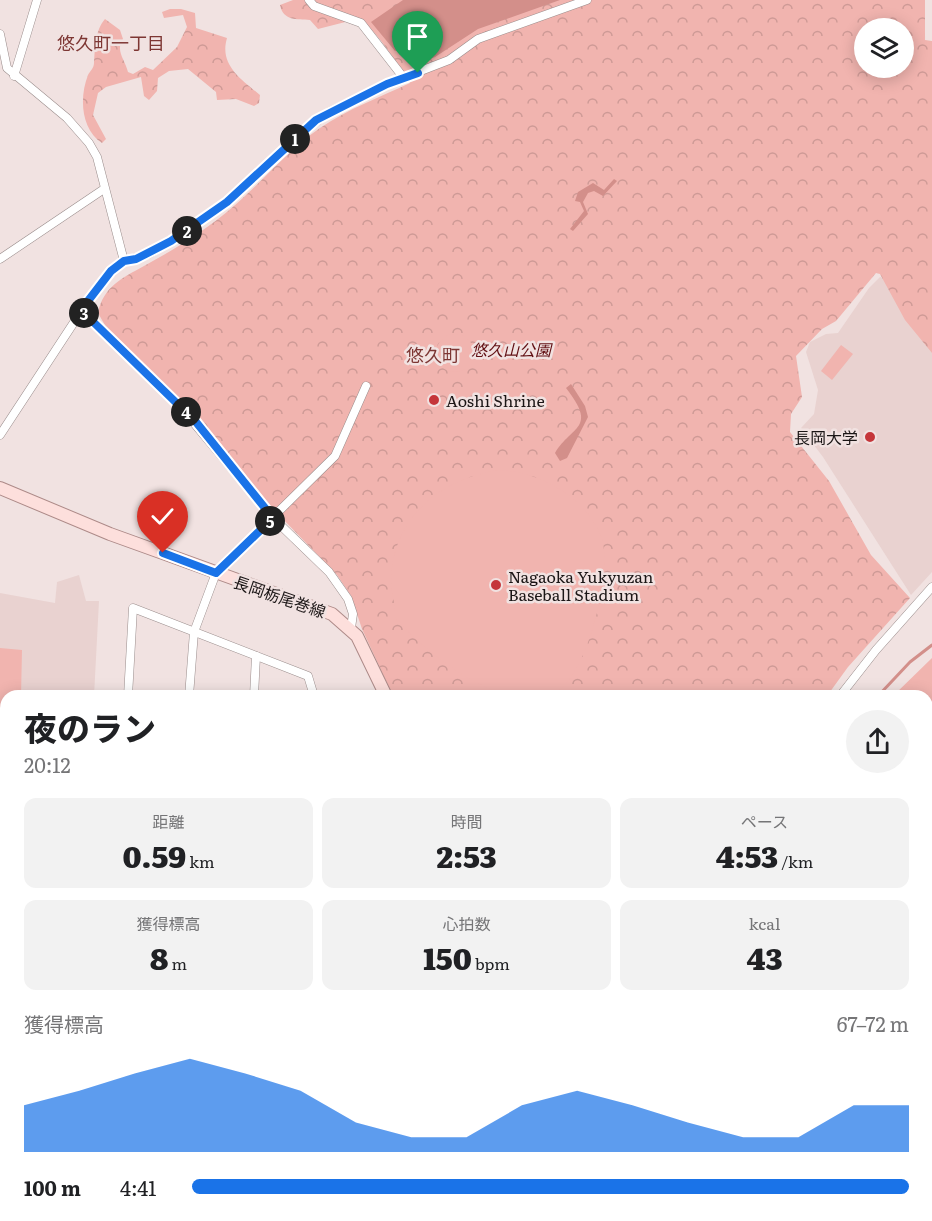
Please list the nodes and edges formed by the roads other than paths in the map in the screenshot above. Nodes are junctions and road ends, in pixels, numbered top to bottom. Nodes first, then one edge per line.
1 (37, 0) edge
2 (309, 0) edge
3 (587, 0) edge
4 (0, 34) edge
5 (14, 76) junction
6 (403, 77) junction
7 (104, 189) junction
8 (0, 259) edge
9 (124, 261) junction
10 (81, 310) junction
11 (366, 386) dead end
12 (0, 435) edge
13 (0, 488) edge
14 (273, 518) junction
15 (216, 573) junction
16 (932, 587) edge
17 (351, 628) junction
18 (194, 632) junction
19 (256, 656) junction
20 (128, 690) edge
21 (189, 690) edge
22 (254, 690) edge
23 (312, 690) edge
24 (383, 690) edge
25 (845, 690) edge

1 - 5 street
2 - 6 street
3 - 6 street
4 - 5 street
5 - 7 street
6 - 9 street
7 - 8 street
7 - 9 street
9 - 10 street
10 - 12 street
10 - 14 street
11 - 14 street
13 - 15 main road, 長岡栃尾巻線
14 - 15 street
14 - 17 street
15 - 17 main road, 長岡栃尾巻線
15 - 18 street
16 - 25 street
17 - 24 main road, 長岡栃尾巻線
18 - 19 street
18 - 20 street
18 - 21 street
19 - 22 street
19 - 23 street

